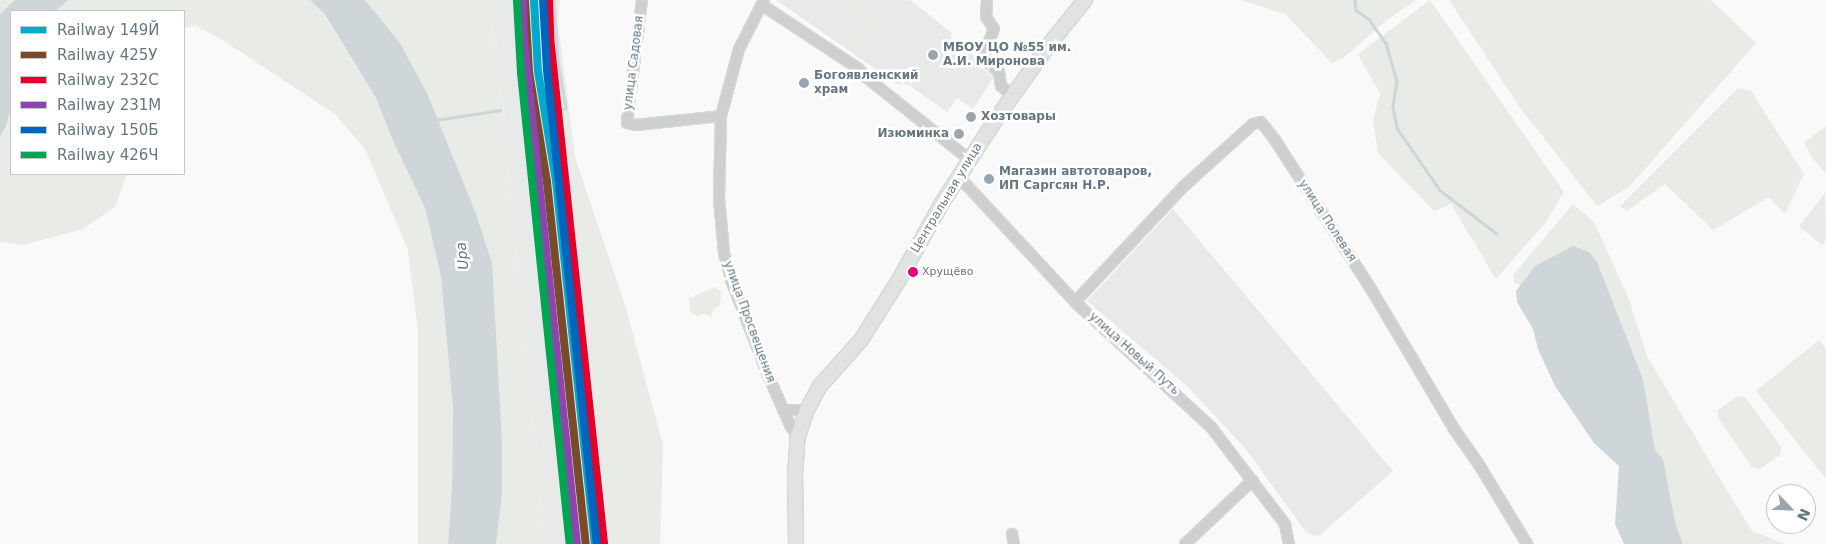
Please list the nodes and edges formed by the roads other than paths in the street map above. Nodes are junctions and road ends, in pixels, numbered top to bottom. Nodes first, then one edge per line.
1 (642, 0) edge
2 (987, 0) edge
3 (1084, 0) edge
4 (763, 3) edge
5 (1012, 94) junction
6 (721, 116) junction
7 (969, 159) junction
8 (959, 177) junction
9 (1075, 302) junction
10 (783, 410) junction
11 (808, 410) junction
12 (798, 436) junction
13 (1253, 480) junction
14 (796, 544) edge
15 (1184, 544) edge
16 (1289, 544) edge
17 (1526, 544) edge

1 - 6 street, улица Садовая
2 - 5 street
3 - 5 main road, Центральная улица
4 - 6 street, улица Просвещения
4 - 7 street
5 - 7 main road, Центральная улица
6 - 10 street, улица Просвещения
7 - 8 main road, Центральная улица
8 - 9 street, улица Новый Путь
8 - 11 main road, Центральная улица
9 - 13 street, улица Новый Путь
9 - 17 street, улица Полевая
10 - 11 street
10 - 12 street, улица Просвещения
11 - 12 main road, Центральная улица
12 - 14 main road, Центральная улица
13 - 15 street
13 - 16 street, улица Новый Путь

